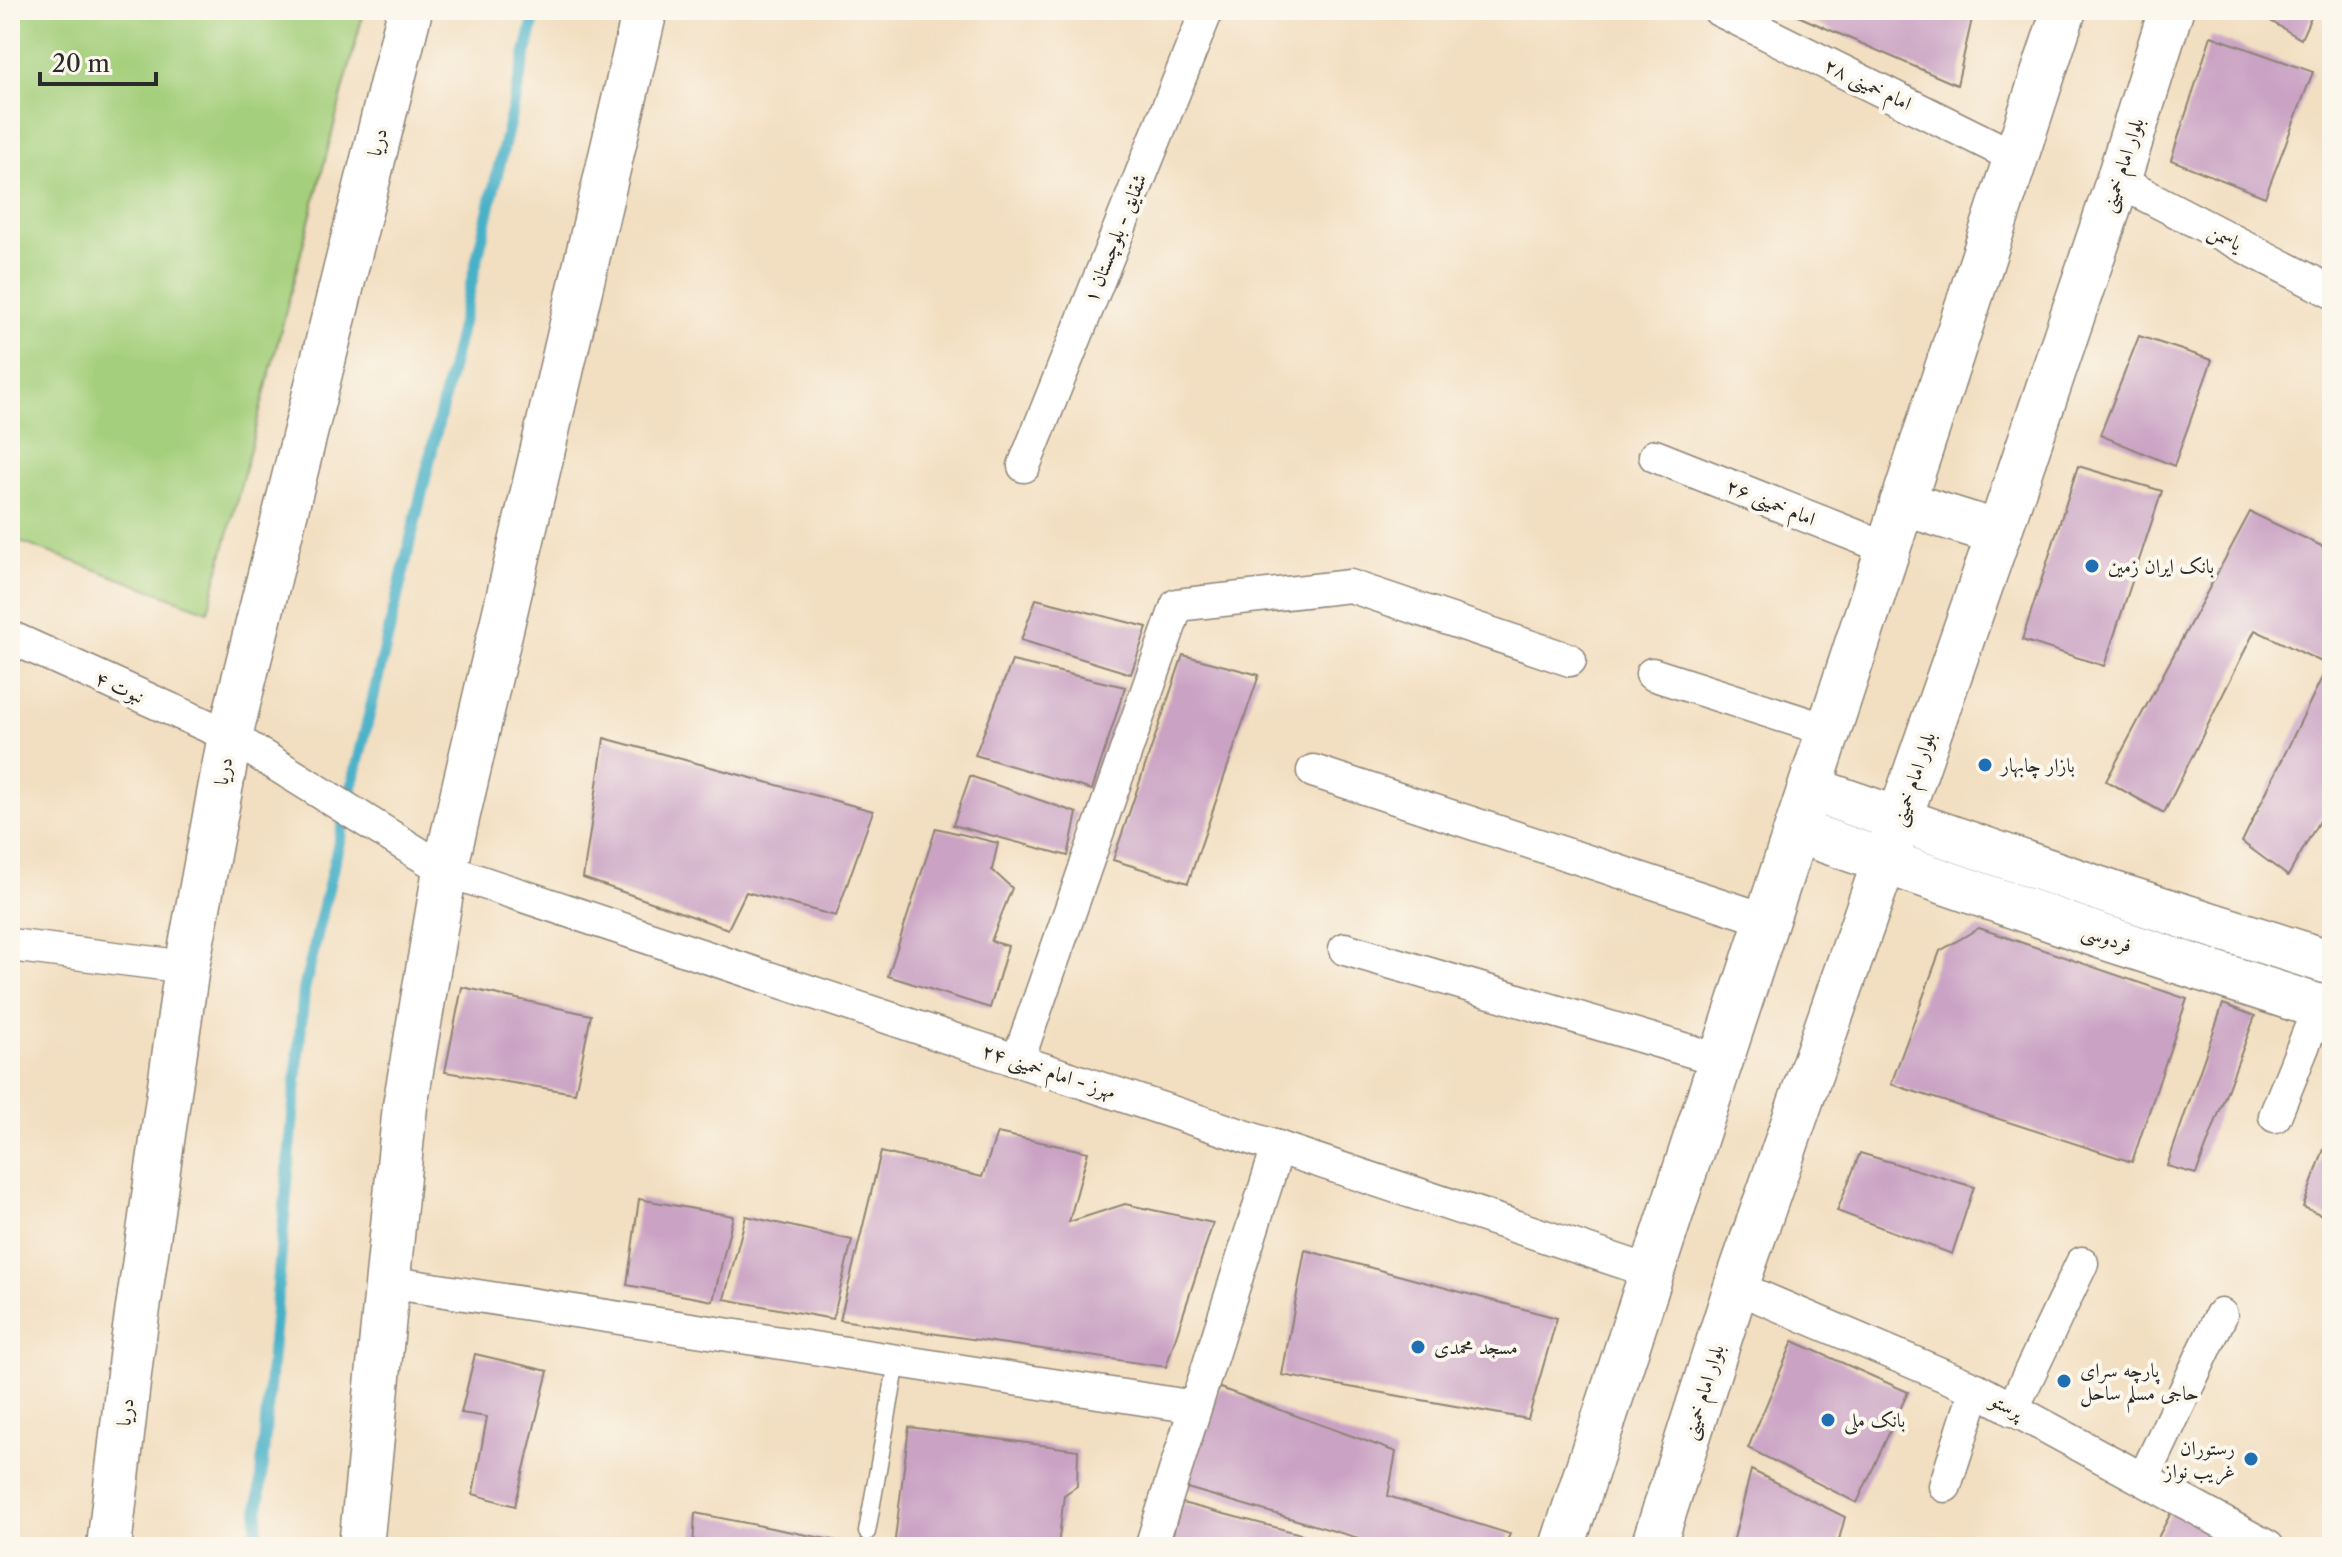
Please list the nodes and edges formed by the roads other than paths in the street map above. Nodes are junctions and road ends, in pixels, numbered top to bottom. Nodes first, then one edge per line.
1 (410, 10) edge
2 (645, 10) edge
3 (1207, 10) edge
4 (2064, 10) edge
5 (2171, 10) edge
6 (1728, 12) edge
7 (2017, 158) junction
8 (2118, 181) junction
9 (2332, 292) edge
10 (1655, 456) dead end
11 (1024, 466) dead end
12 (1902, 503) junction
13 (1999, 533) junction
14 (1887, 548) junction
15 (10, 637) edge
16 (1570, 660) dead end
17 (1652, 674) dead end
18 (1830, 731) junction
19 (230, 736) junction
20 (1313, 771) dead end
21 (1811, 789) junction
22 (1899, 819) junction
23 (1797, 831) junction
24 (1884, 861) junction
25 (445, 870) junction
26 (1767, 920) junction
27 (10, 945) edge
28 (1345, 949) dead end
29 (2332, 963) edge
30 (187, 967) junction
31 (2326, 1009) edge
32 (1018, 1060) junction
33 (1721, 1060) junction
34 (2275, 1116) dead end
35 (1278, 1147) junction
36 (2082, 1263) dead end
37 (1652, 1272) junction
38 (387, 1282) junction
39 (1736, 1287) junction
40 (2221, 1315) dead end
41 (897, 1362) junction
42 (1976, 1389) junction
43 (1195, 1407) junction
44 (2012, 1410) junction
45 (2144, 1478) junction
46 (1945, 1486) dead end
47 (867, 1532) dead end
48 (109, 1547) edge
49 (361, 1547) edge
50 (1151, 1547) edge
51 (1562, 1547) edge
52 (1653, 1547) edge
53 (2268, 1547) edge

1 - 19 street, دریا
2 - 25 street
3 - 11 street, شقایق - بلوچستان ۱
4 - 7 street
5 - 8 street, بلوار امام خمینی
6 - 7 street, امام خمینی ۲۸
7 - 12 street
8 - 9 street, یاسمن
8 - 13 street, بلوار امام خمینی
10 - 14 street, امام خمینی ۲۶
12 - 13 street
12 - 14 street
13 - 22 street, بلوار امام خمینی
14 - 18 street
15 - 19 street, نبوت ۴
16 - 32 street
17 - 18 street
18 - 21 street
19 - 25 street, نبوت ۴
19 - 30 street, دریا
20 - 26 street
21 - 22 street
21 - 23 street
22 - 24 street, بلوار امام خمینی
22 - 29 street
23 - 24 street, فردوسی
23 - 26 street
24 - 31 street, فردوسی
24 - 39 street, بلوار امام خمینی
25 - 32 street, مهرز - امام خمینی ۲۴
25 - 38 street
26 - 33 street
27 - 30 street
28 - 33 street
30 - 48 street, دریا
31 - 34 street
32 - 35 street, مهرز - امام خمینی ۲۴
33 - 37 street
35 - 37 street, مهرز - امام خمینی ۲۴
35 - 43 street
36 - 44 street
37 - 51 street
38 - 41 street
38 - 49 street
39 - 42 street, پرستو
39 - 52 street, بلوار امام خمینی
40 - 45 street
41 - 43 street
41 - 47 lane
42 - 44 street, پرستو
42 - 46 street
43 - 50 street
44 - 45 street, پرستو
45 - 53 street, پرستو

